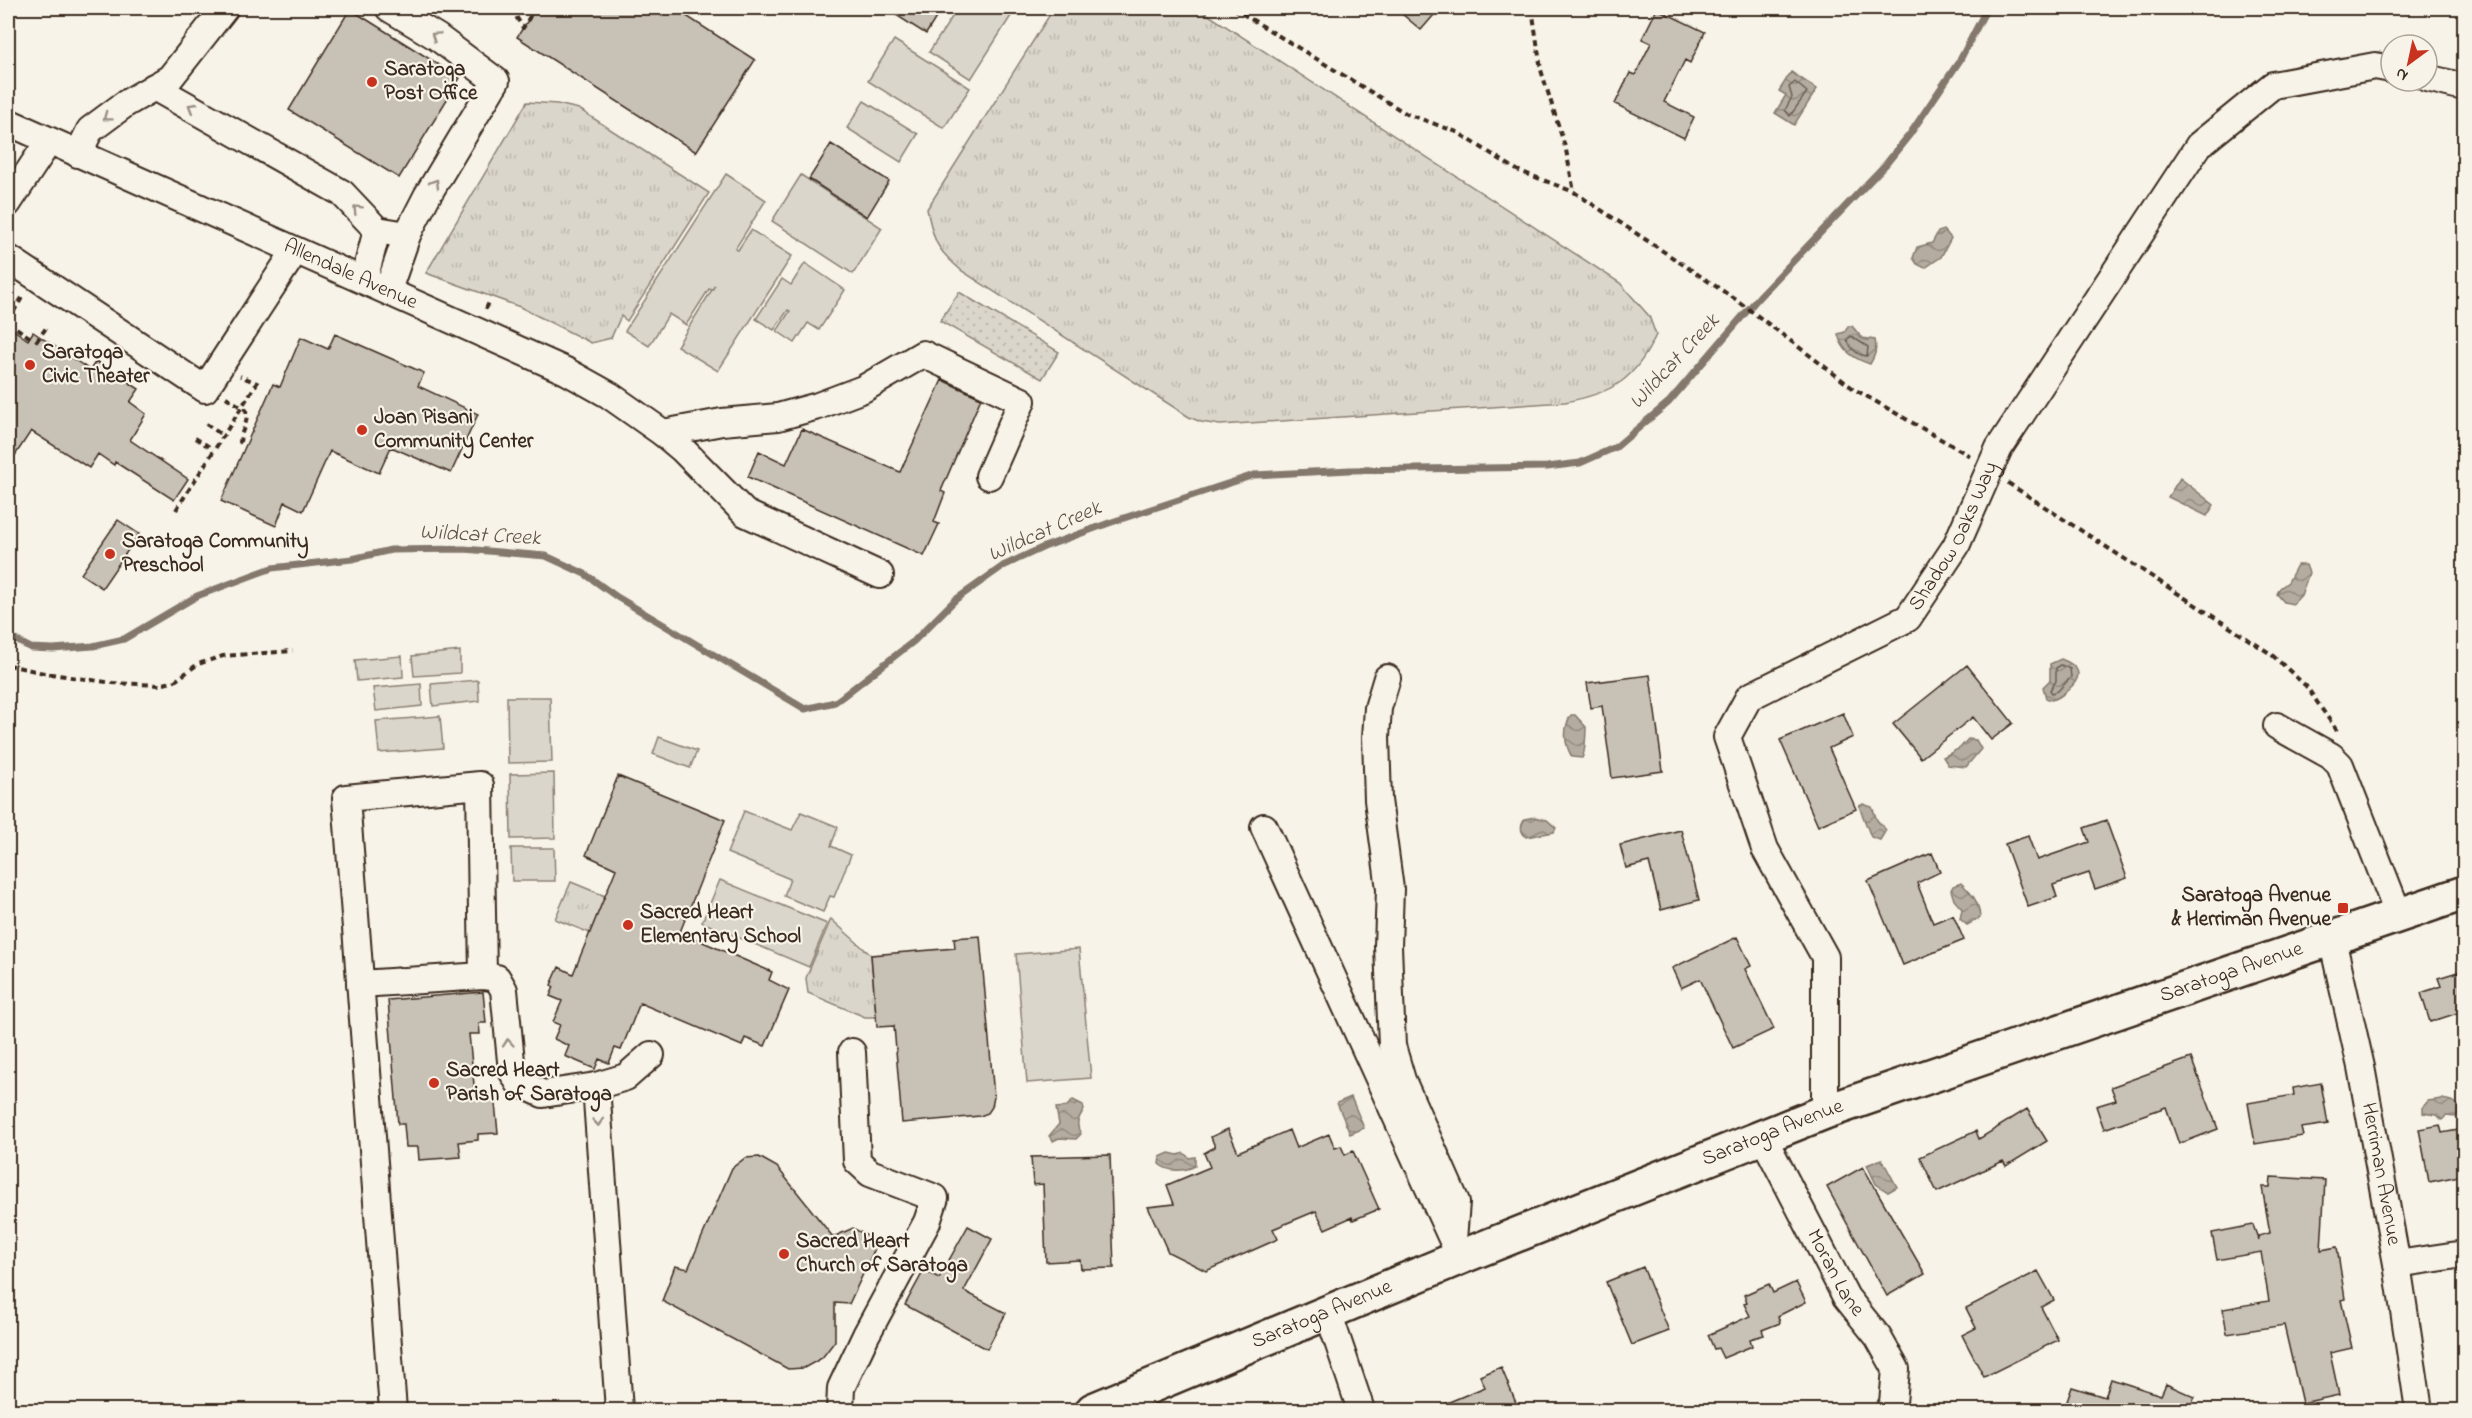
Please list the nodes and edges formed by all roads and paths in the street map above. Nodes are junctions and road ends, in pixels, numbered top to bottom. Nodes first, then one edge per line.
1 (225, 8) edge
2 (389, 8) edge
3 (511, 8) edge
4 (535, 8) edge
5 (1233, 8) edge
6 (1532, 8) edge
7 (2379, 67) edge
8 (2439, 81) edge
9 (154, 87) junction
10 (2464, 87) edge
11 (8, 122) edge
12 (49, 141) junction
13 (78, 154) junction
14 (1574, 192) junction
15 (8, 203) edge
16 (377, 230) junction
17 (407, 235) junction
18 (295, 251) junction
19 (8, 258) edge
20 (364, 280) junction
21 (388, 290) junction
22 (16, 307) dead end
23 (8, 322) edge
24 (46, 328) dead end
25 (236, 375) dead end
26 (223, 395) dead end
27 (242, 407) junction
28 (206, 424) dead end
29 (222, 435) junction
30 (195, 438) dead end
31 (672, 441) junction
32 (245, 446) dead end
33 (213, 450) junction
34 (1989, 468) junction
35 (989, 476) dead end
36 (176, 510) dead end
37 (880, 575) dead end
38 (293, 651) dead end
39 (8, 665) edge
40 (1387, 678) dead end
41 (2277, 726) dead end
42 (2341, 740) dead end
43 (1264, 827) dead end
44 (2464, 893) edge
45 (2398, 916) junction
46 (2332, 939) junction
47 (483, 976) junction
48 (360, 984) junction
49 (852, 1052) dead end
50 (651, 1055) dead end
51 (596, 1086) junction
52 (1825, 1112) junction
53 (1763, 1137) junction
54 (1457, 1249) junction
55 (2464, 1254) edge
56 (2397, 1264) junction
57 (1328, 1312) junction
58 (1104, 1409) edge
59 (393, 1410) edge
60 (619, 1410) edge
61 (840, 1410) edge
62 (1361, 1410) edge
63 (1889, 1410) edge
64 (2419, 1410) edge

1 - 9 street
17 -> 2 street
3 - 4 path
5 - 14 path
6 - 14 path
7 - 34 street, Shadow Oaks Way
8 - 10 street
9 -> 13 street
16 -> 9 street
11 - 12 street, Allendale Avenue
12 - 13 street, Allendale Avenue
12 - 15 street
13 - 18 street, Allendale Avenue
14 - 34 path
16 - 17 street
16 - 20 street
17 - 21 street
18 - 19 street
18 - 20 street, Allendale Avenue
20 - 21 street, Allendale Avenue
21 - 31 street, Allendale Avenue
22 - 23 path
23 - 24 path
25 - 27 path
26 - 27 path
27 - 29 path
27 - 32 path
28 - 29 path
29 - 33 path
30 - 33 path
31 - 35 street
31 - 37 street, Allendale Avenue
33 - 36 path
34 - 42 path
34 - 52 street, Shadow Oaks Way
38 - 39 path
40 - 54 street
41 - 45 street
43 - 54 street
44 - 45 main road, Saratoga Avenue
45 - 46 main road, Saratoga Avenue
46 - 52 main road, Saratoga Avenue
46 - 56 street, Herriman Avenue
47 - 48 street
47 - 48 street
51 -> 47 street
48 - 59 street
49 - 61 street
50 - 51 street
51 -> 60 street
52 - 53 main road, Saratoga Avenue
53 - 54 main road, Saratoga Avenue
53 - 63 street, Moran Lane
54 - 57 main road, Saratoga Avenue
55 - 56 street
56 - 64 street, Herriman Avenue
57 - 58 main road, Saratoga Avenue
57 - 62 street

